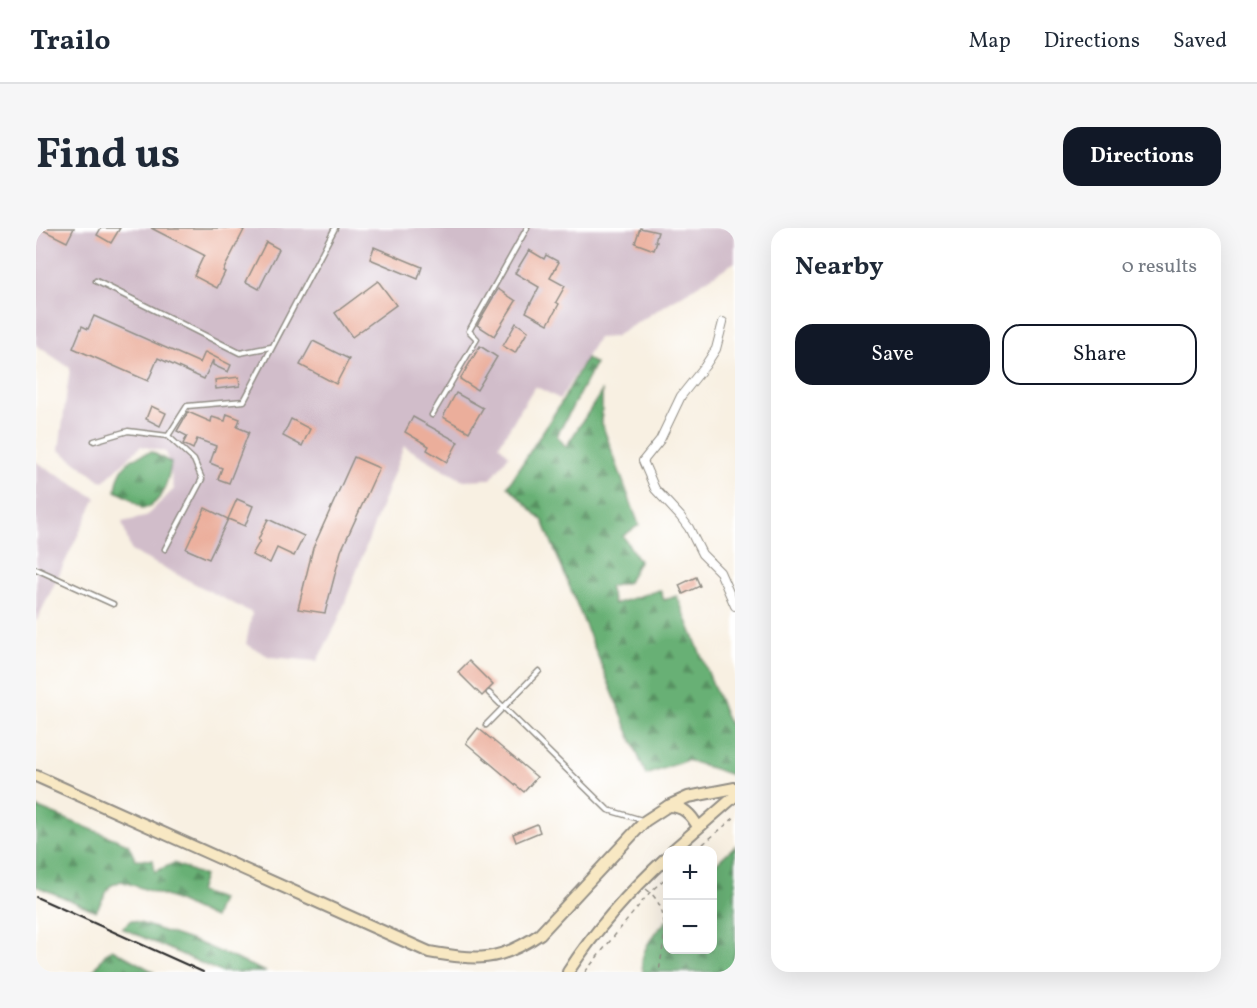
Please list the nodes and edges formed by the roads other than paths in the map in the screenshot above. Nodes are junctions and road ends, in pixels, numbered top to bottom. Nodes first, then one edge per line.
1 (335, 228) edge
2 (527, 228) edge
3 (96, 281) dead end
4 (723, 322) dead end
5 (272, 347) junction
6 (432, 415) dead end
7 (168, 436) junction
8 (94, 441) dead end
9 (165, 549) dead end
10 (36, 569) edge
11 (112, 604) dead end
12 (735, 606) edge
13 (539, 671) dead end
14 (489, 693) dead end
15 (503, 707) junction
16 (486, 725) dead end
17 (36, 776) edge
18 (735, 788) edge
19 (735, 796) edge
20 (668, 806) junction
21 (645, 821) junction
22 (698, 827) junction
23 (677, 846) edge
24 (663, 860) edge
25 (568, 972) edge

1 - 5 lane
2 - 6 lane
3 - 5 lane
4 - 12 street
5 - 7 lane
7 - 8 lane
7 - 9 lane
10 - 11 lane
13 - 15 lane
14 - 15 lane
15 - 16 lane
15 - 21 lane
17 - 21 street
18 - 20 street
19 - 22 street
20 - 21 street
20 - 22 street
22 - 23 street
24 - 25 street

